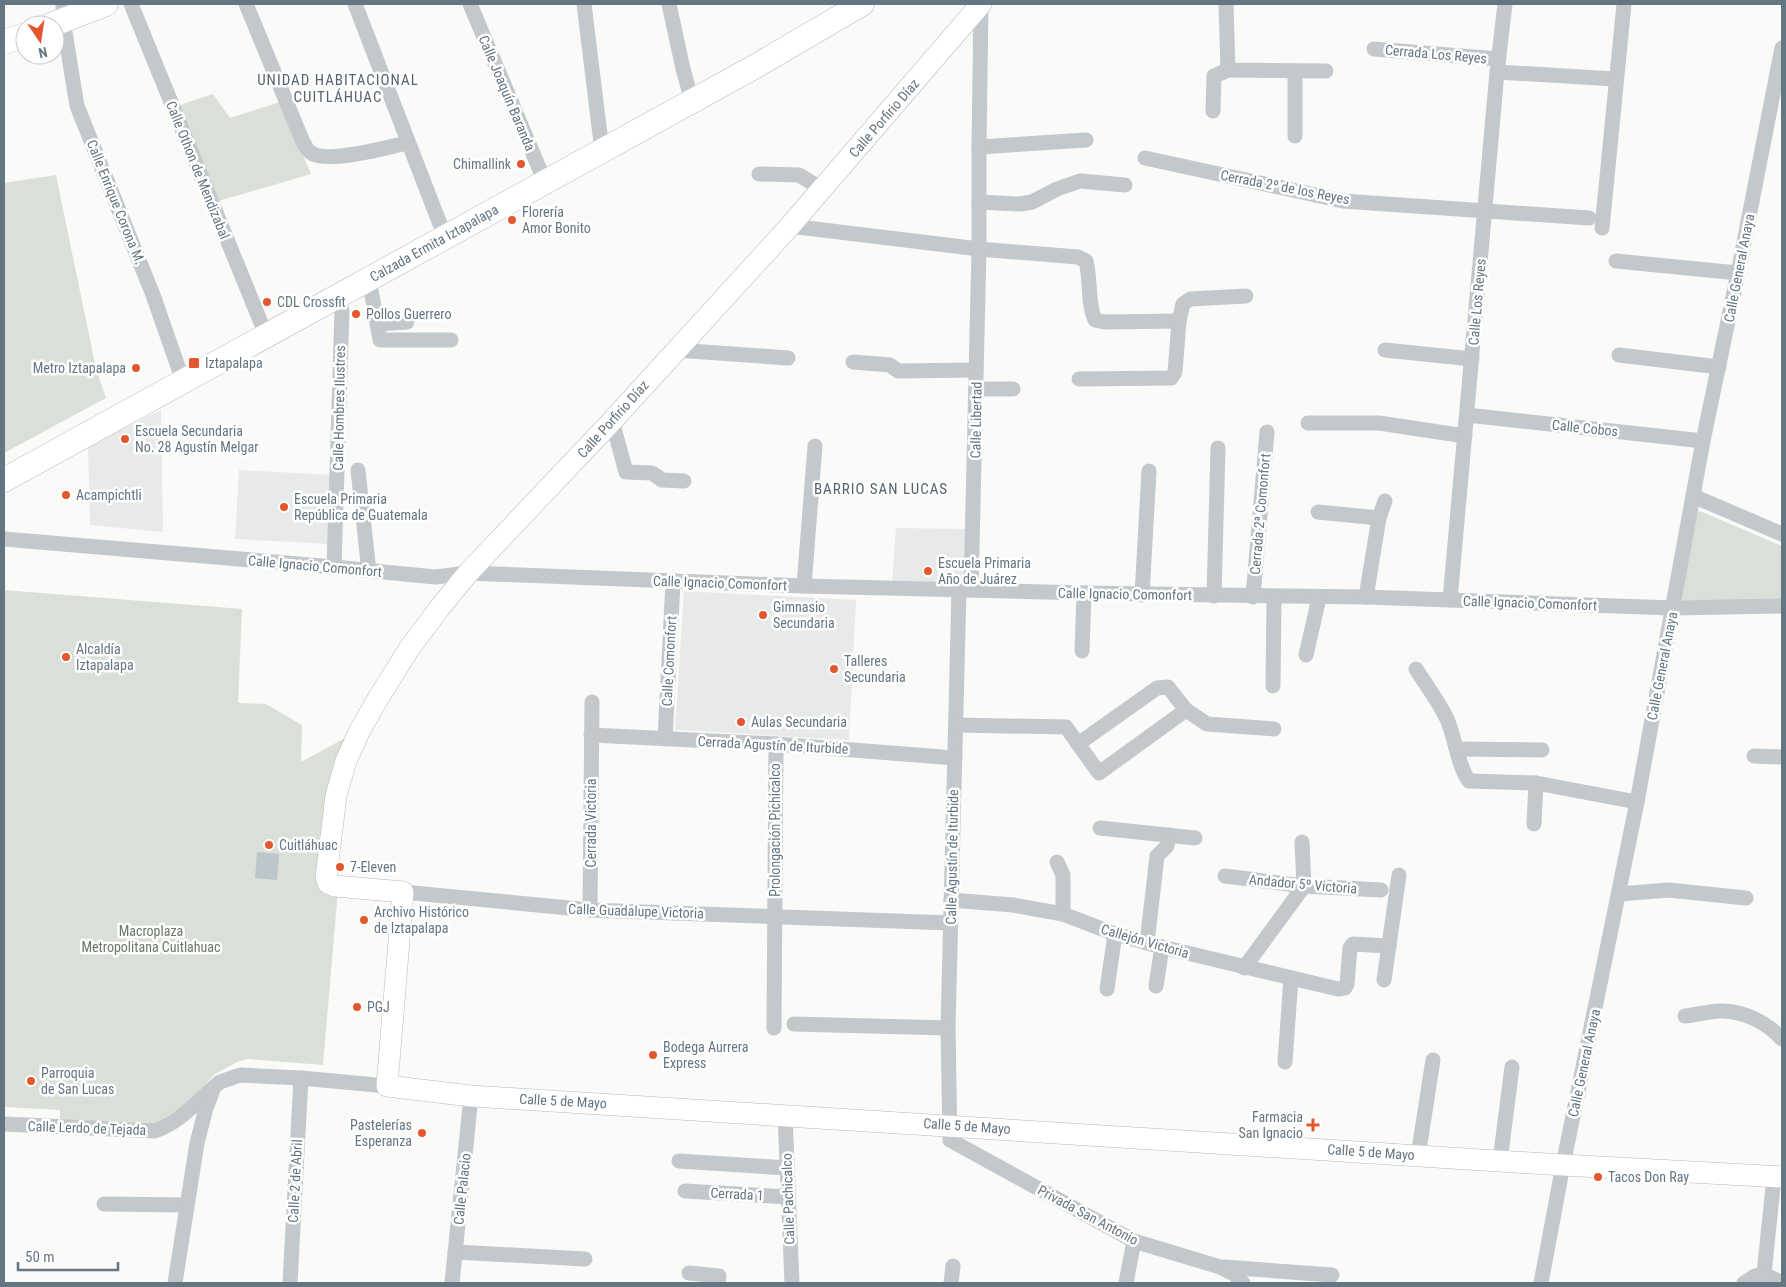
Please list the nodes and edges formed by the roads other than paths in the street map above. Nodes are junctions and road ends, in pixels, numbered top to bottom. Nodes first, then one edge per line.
1 (106, 4) edge
2 (131, 4) edge
3 (246, 4) edge
4 (354, 4) edge
5 (470, 4) edge
6 (584, 4) edge
7 (669, 4) edge
8 (862, 4) edge
9 (982, 4) edge
10 (1226, 4) edge
11 (1505, 4) edge
12 (1624, 4) edge
13 (63, 15) edge
14 (65, 46) edge
15 (1782, 48) edge
16 (1374, 49) dead end
17 (1498, 66) junction
18 (1228, 70) junction
19 (1295, 71) junction
20 (1326, 71) dead end
21 (1615, 79) junction
22 (692, 101) junction
23 (1212, 111) dead end
24 (1295, 136) dead end
25 (1086, 140) dead end
26 (407, 143) junction
27 (979, 147) junction
28 (602, 150) junction
29 (1145, 158) dead end
30 (759, 174) dead end
31 (545, 182) junction
32 (1125, 185) dead end
33 (822, 189) junction
34 (979, 202) junction
35 (1486, 211) junction
36 (1589, 218) dead end
37 (790, 226) junction
38 (1602, 228) dead end
39 (445, 237) junction
40 (979, 249) junction
41 (1616, 261) dead end
42 (1738, 273) junction
43 (369, 279) junction
44 (1246, 296) dead end
45 (342, 310) dead end
46 (1178, 321) junction
47 (407, 322) dead end
48 (378, 324) junction
49 (266, 336) junction
50 (451, 340) dead end
51 (676, 350) junction
52 (1385, 350) dead end
53 (1619, 355) dead end
54 (788, 358) dead end
55 (1472, 359) junction
56 (853, 362) dead end
57 (1719, 366) junction
58 (976, 370) junction
59 (1079, 379) dead end
60 (183, 381) junction
61 (977, 389) junction
62 (1013, 389) dead end
63 (1467, 415) junction
64 (612, 421) junction
65 (1308, 423) dead end
66 (1267, 432) dead end
67 (1465, 436) junction
68 (1703, 441) junction
69 (815, 446) dead end
70 (1218, 448) dead end
71 (358, 470) dead end
72 (1149, 470) dead end
73 (4, 480) edge
74 (684, 481) dead end
75 (1693, 496) junction
76 (1385, 500) dead end
77 (1318, 512) dead end
78 (1379, 518) junction
79 (4, 530) edge
80 (1782, 534) edge
81 (4, 539) edge
82 (335, 563) junction
83 (368, 563) junction
84 (458, 574) junction
85 (673, 582) junction
86 (804, 586) junction
87 (965, 590) junction
88 (1084, 594) junction
89 (1142, 595) junction
90 (1214, 596) junction
91 (1253, 597) junction
92 (1274, 597) junction
93 (1319, 598) junction
94 (1366, 598) junction
95 (1450, 600) junction
96 (1782, 606) edge
97 (1673, 608) junction
98 (1082, 651) dead end
99 (1306, 655) dead end
100 (1416, 669) dead end
101 (1273, 686) dead end
102 (592, 702) dead end
103 (1186, 710) junction
104 (956, 725) junction
105 (1274, 729) dead end
106 (591, 735) junction
107 (665, 739) junction
108 (776, 744) junction
109 (1078, 744) junction
110 (1458, 749) junction
111 (1542, 750) dead end
112 (1754, 756) dead end
113 (1782, 757) edge
114 (955, 758) junction
115 (1536, 783) junction
116 (1637, 802) junction
117 (1534, 824) dead end
118 (1100, 828) dead end
119 (1169, 835) junction
120 (1195, 838) dead end
121 (1302, 842) dead end
122 (1057, 862) dead end
123 (1399, 875) dead end
124 (1225, 876) dead end
125 (326, 877) joint
126 (1304, 886) junction
127 (1381, 890) dead end
128 (403, 892) junction
129 (1619, 894) junction
130 (1746, 898) dead end
131 (951, 900) junction
132 (590, 910) junction
133 (1063, 914) junction
134 (775, 916) junction
135 (951, 923) junction
136 (1115, 934) junction
137 (1147, 943) junction
138 (1389, 946) junction
139 (1162, 947) junction
140 (1244, 968) junction
141 (1291, 978) junction
142 (1384, 980) dead end
143 (1156, 986) dead end
144 (1107, 990) dead end
145 (1685, 1016) dead end
146 (794, 1024) dead end
147 (774, 1028) dead end
148 (948, 1028) junction
149 (1782, 1039) edge
150 (389, 1055) junction
151 (1433, 1060) dead end
152 (1285, 1062) dead end
153 (1512, 1067) dead end
154 (300, 1078) junction
155 (387, 1086) junction
156 (214, 1087) junction
157 (423, 1090) junction
158 (471, 1096) junction
159 (785, 1116) junction
160 (4, 1124) edge
161 (950, 1125) junction
162 (1418, 1156) junction
163 (679, 1161) dead end
164 (1500, 1161) junction
165 (1563, 1165) junction
166 (787, 1168) junction
167 (1778, 1177) edge
168 (685, 1191) dead end
169 (788, 1197) junction
170 (104, 1204) dead end
171 (186, 1206) junction
172 (1134, 1241) junction
173 (455, 1252) junction
174 (585, 1259) dead end
175 (953, 1266) dead end
176 (1220, 1266) junction
177 (689, 1273) dead end
178 (1764, 1274) junction
179 (1332, 1276) dead end
180 (175, 1283) edge
181 (290, 1283) edge
182 (452, 1283) edge
183 (718, 1283) edge
184 (792, 1283) edge
185 (951, 1283) edge
186 (1126, 1283) edge
187 (1244, 1283) edge
188 (1541, 1283) edge
189 (1744, 1283) edge
190 (1782, 1283) edge

1 - 13 main road
2 - 49 street, Calle Othon de Mendizabal
3 - 26 street
4 - 26 street
5 - 31 street, Calle Joaquín Baranda
6 - 28 street
7 - 22 street
8 - 22 main road, Calzada Ermita Iztapalapa
9 - 27 street, Calle Libertad
9 - 33 street, Calle Porfirio Díaz
10 - 18 street
11 - 17 street, Calle Los Reyes
12 - 21 street
14 - 60 street, Calle Enrique Corona M.
15 - 42 street, Calle General Anaya
16 - 17 street, Cerrada Los Reyes
17 - 21 street, Cerrada Los Reyes
17 - 35 street, Calle Los Reyes
18 - 19 street
18 - 23 street
19 - 20 street
19 - 24 street
21 - 38 street
22 - 28 main road, Calzada Ermita Iztapalapa
25 - 27 street
26 - 39 street
27 - 34 street, Calle Libertad
28 - 31 main road, Calzada Ermita Iztapalapa
29 - 35 street, Cerrada 2º de los Reyes
30 - 33 street
31 - 39 main road, Calzada Ermita Iztapalapa
32 - 34 street
33 - 37 street, Calle Porfirio Díaz
34 - 40 street, Calle Libertad
35 - 36 street, Cerrada 2º de los Reyes
35 - 55 street, Calle Los Reyes
37 - 40 street
37 - 51 street, Calle Porfirio Díaz
39 - 43 main road, Calzada Ermita Iztapalapa
40 - 46 street
40 - 58 street, Calle Libertad
41 - 42 street
42 - 57 street, Calle General Anaya
43 - 48 street
43 - 49 main road, Calzada Ermita Iztapalapa
44 - 46 street
45 - 82 street, Calle Hombres Ilustres
46 - 59 street
47 - 48 street
48 - 50 street
49 - 60 main road, Calzada Ermita Iztapalapa
51 - 54 street
51 - 64 street, Calle Porfirio Díaz
52 - 55 street
53 - 57 street
55 - 63 street, Calle Los Reyes
56 - 58 street
57 - 68 street, Calle General Anaya
58 - 61 street, Calle Libertad
60 - 73 main road, Calzada Ermita Iztapalapa
61 - 62 street
61 - 87 street, Calle Libertad
63 - 67 street, Calle Los Reyes
63 - 68 street, Calle Cobos
64 - 74 street
64 - 84 street, Calle Porfirio Díaz
65 - 67 street
66 - 91 street, Cerrada 2ª Comonfort
67 - 95 street, Calle Los Reyes
68 - 75 street, Calle General Anaya
69 - 86 street
70 - 90 street
71 - 83 street
72 - 89 street
75 - 80 street
75 - 97 street, Calle General Anaya
76 - 78 street
77 - 78 street
78 - 94 street
79 - 82 street, Calle Ignacio Comonfort
81 - 82 street, Calle Ignacio Comonfort
82 - 83 street, Calle Ignacio Comonfort
82 - 84 street, Calle Ignacio Comonfort
83 - 84 street, Calle Ignacio Comonfort
84 - 85 street, Calle Ignacio Comonfort
84 - 125 street, Calle Porfirio Díaz
85 - 86 street, Calle Ignacio Comonfort
85 - 107 street, Calle Comonfort
86 - 87 street, Calle Ignacio Comonfort
87 - 88 street, Calle Ignacio Comonfort
87 - 104 street, Calle Agustín de Iturbide
88 - 89 street, Calle Ignacio Comonfort
88 - 98 street
89 - 90 street, Calle Ignacio Comonfort
90 - 91 street, Calle Ignacio Comonfort
91 - 92 street, Calle Ignacio Comonfort
92 - 93 street, Calle Ignacio Comonfort
92 - 101 street
93 - 94 street, Calle Ignacio Comonfort
93 - 99 street
94 - 95 street, Calle Ignacio Comonfort
95 - 97 street, Calle Ignacio Comonfort
96 - 97 street, Calle Ignacio Comonfort
97 - 116 street, Calle General Anaya
100 - 110 street
102 - 106 street
103 - 105 street
103 - 109 street
103 - 109 street
104 - 109 street
104 - 114 street, Calle Agustín de Iturbide
106 - 107 street, Cerrada Agustín de Iturbide
106 - 132 street, Cerrada Victoria
107 - 108 street, Cerrada Agustín de Iturbide
108 - 114 street, Cerrada Agustín de Iturbide
108 - 134 street, Prolongación Pichicalco
110 - 111 street
110 - 115 street
112 - 113 street
114 - 131 street, Calle Agustín de Iturbide
115 - 116 street
115 - 117 street
116 - 129 street, Calle General Anaya
118 - 119 street
119 - 120 street
119 - 137 street
121 - 126 street
122 - 133 street
123 - 138 street
124 - 126 street, Andador 5º Victoria
125 - 128 street, Calle Guadalupe Victoria
126 - 127 street, Andador 5º Victoria
126 - 140 street
128 - 132 street, Calle Guadalupe Victoria
128 - 150 street
129 - 130 street
129 - 165 street, Calle General Anaya
131 - 133 street, Callejón Victoria
131 - 135 street, Calle Agustín de Iturbide
132 - 134 street, Calle Guadalupe Victoria
133 - 136 street, Callejón Victoria
134 - 135 street, Calle Guadalupe Victoria
134 - 147 street, Prolongación Pichicalco
135 - 148 street, Calle Agustín de Iturbide
136 - 137 street, Callejón Victoria
136 - 144 street
137 - 139 street, Callejón Victoria
138 - 141 street, Callejón Victoria
138 - 142 street
139 - 140 street, Callejón Victoria
139 - 143 street
140 - 141 street, Callejón Victoria
141 - 152 street
145 - 149 street
146 - 148 street
148 - 161 street, Calle Agustín de Iturbide
150 - 155 street
150 - 157 street
151 - 162 street
153 - 164 street
154 - 155 street, Calle 5 de Mayo
154 - 156 street, Calle 5 de Mayo
154 - 181 street, Calle 2 de Abril
155 - 157 street, Calle 5 de Mayo
156 - 160 street, Calle Lerdo de Tejada
156 - 171 street
157 - 158 street, Calle 5 de Mayo
158 - 159 street, Calle 5 de Mayo
158 - 173 street, Calle Palacio
159 - 161 street, Calle 5 de Mayo
159 - 166 street, Calle Pachicalco
161 - 162 street, Calle 5 de Mayo
161 - 172 street, Privada San Antonio
162 - 164 street, Calle 5 de Mayo
163 - 166 street
164 - 165 street, Calle 5 de Mayo
165 - 167 street, Calle 5 de Mayo
165 - 188 street, Calle General Anaya
166 - 169 street, Calle Pachicalco
167 - 178 street
168 - 169 street, Cerrada 1
169 - 184 street, Calle Pachicalco
170 - 171 street
171 - 180 street
172 - 176 street, Privada San Antonio
172 - 186 street
173 - 174 street
173 - 182 street, Calle Palacio
175 - 185 street
176 - 179 street
176 - 187 street, Privada San Antonio
177 - 183 street
178 - 189 street
178 - 190 street

